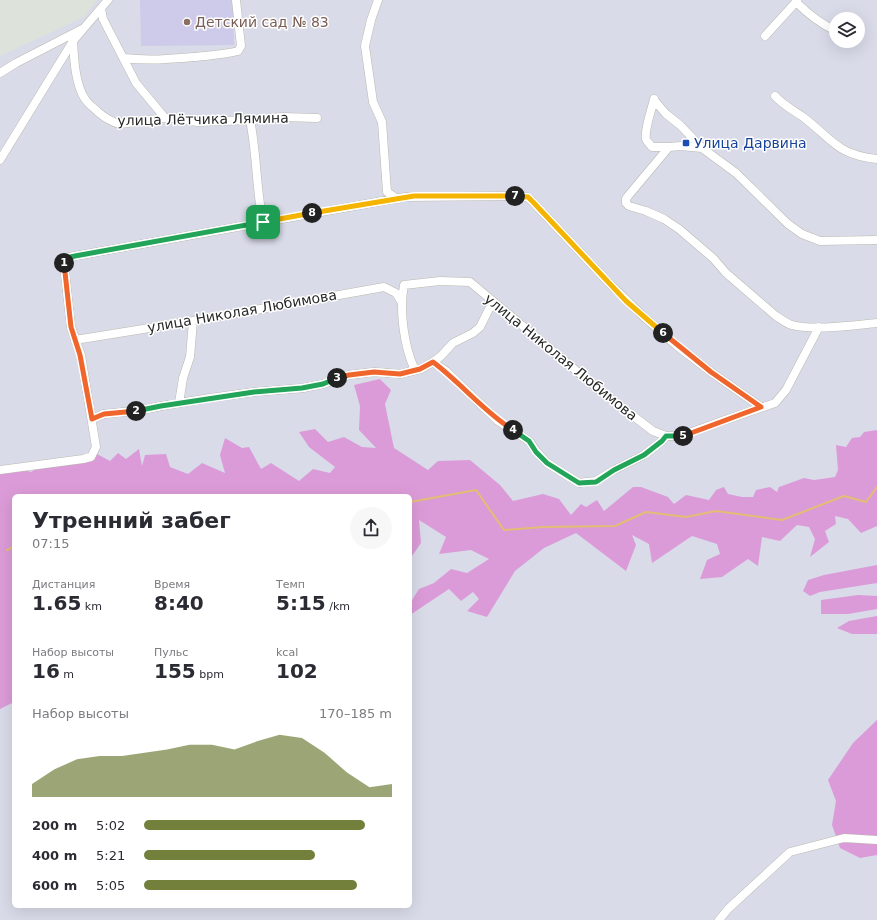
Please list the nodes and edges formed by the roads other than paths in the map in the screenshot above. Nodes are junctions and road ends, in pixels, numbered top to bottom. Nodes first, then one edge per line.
1 (108, 0) edge
2 (236, 0) edge
3 (378, 0) edge
4 (797, 1) edge
5 (101, 9) junction
6 (829, 27) edge
7 (84, 28) junction
8 (764, 36) dead end
9 (73, 41) junction
10 (124, 58) junction
11 (0, 73) edge
12 (775, 96) dead end
13 (165, 118) junction
14 (317, 118) dead end
15 (250, 120) junction
16 (669, 147) junction
17 (702, 148) junction
18 (877, 159) edge
19 (0, 160) edge
20 (386, 187) junction
21 (398, 199) junction
22 (376, 202) junction
23 (263, 222) junction
24 (877, 240) edge
25 (402, 303) junction
26 (495, 304) junction
27 (193, 321) junction
28 (877, 323) edge
29 (819, 327) junction
30 (75, 340) junction
31 (433, 362) junction
32 (415, 370) junction
33 (178, 403) junction
34 (761, 407) junction
35 (92, 419) junction
36 (666, 436) junction
37 (0, 470) edge
38 (877, 840) edge
39 (719, 920) edge

1 - 5 street
2 - 10 street
3 - 20 street
4 - 6 street
4 - 8 street
5 - 7 street
5 - 10 street
7 - 9 street
7 - 11 street
9 - 13 street, улица Лётчика Лямина
9 - 19 street
10 - 13 street
12 - 18 street
13 - 15 street, улица Лётчика Лямина
14 - 15 street, улица Лётчика Лямина
15 - 23 street
16 - 17 street
16 - 17 street
16 - 29 street
17 - 24 street
20 - 21 street
20 - 22 street
21 - 22 street
21 - 34 street
22 - 23 street
23 - 30 street
25 - 26 street, улица Николая Любимова
25 - 27 street, улица Николая Любимова
25 - 32 street
26 - 31 street
26 - 36 street, улица Николая Любимова
27 - 30 street, улица Николая Любимова
27 - 33 street
28 - 29 street
29 - 34 street
30 - 35 street
31 - 32 street
31 - 36 street
32 - 33 street
33 - 35 street
34 - 36 street
35 - 37 street
38 - 39 street

